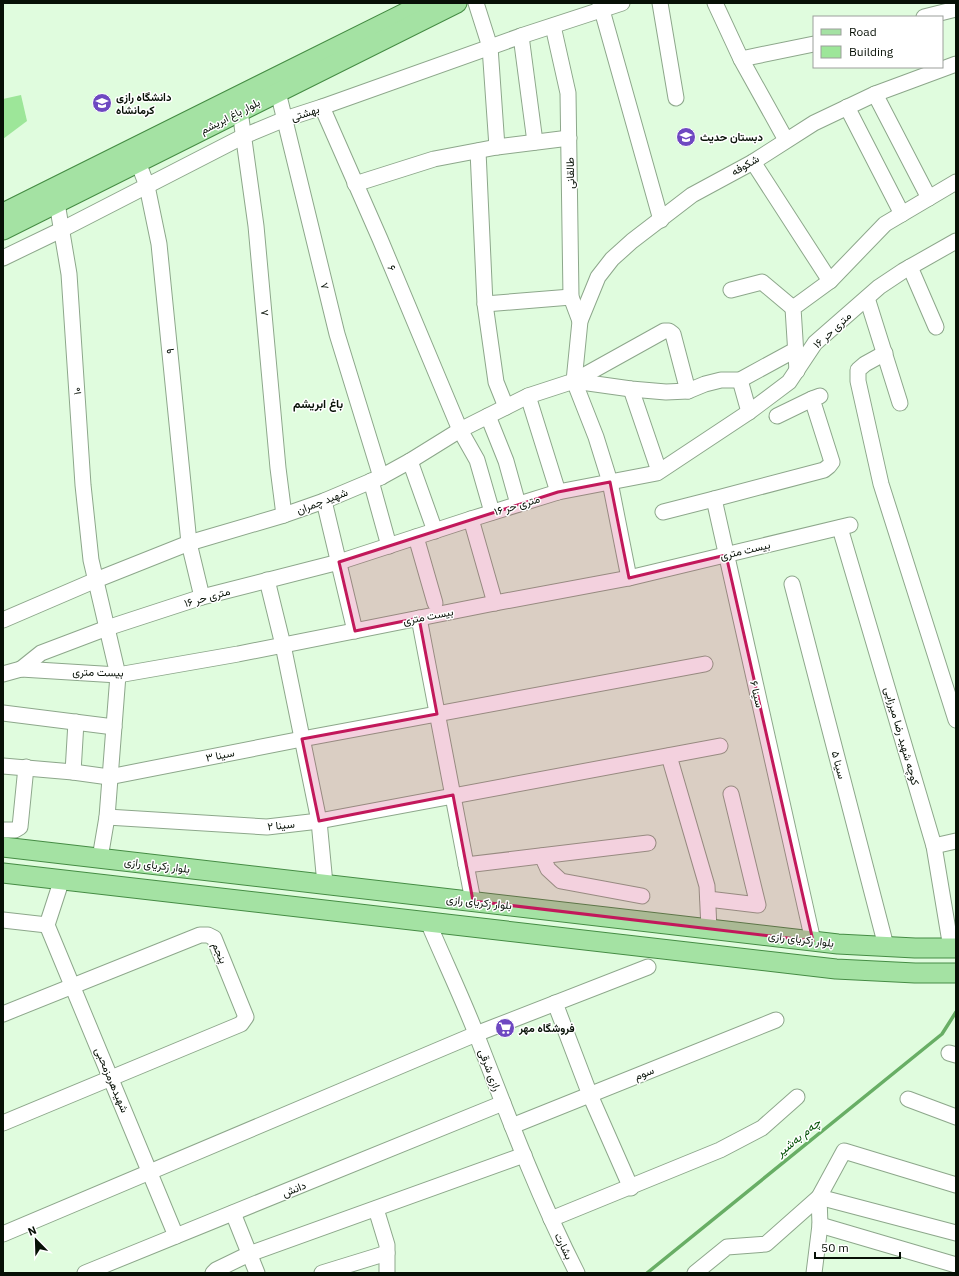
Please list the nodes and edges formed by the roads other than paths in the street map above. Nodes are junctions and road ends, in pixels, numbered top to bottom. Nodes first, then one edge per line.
1 (425, 3) edge
2 (457, 3) edge
3 (476, 3) edge
4 (622, 3) edge
5 (660, 3) edge
6 (715, 3) edge
7 (601, 6) edge
8 (956, 9) edge
9 (928, 16) edge
10 (553, 26) junction
11 (521, 36) junction
12 (813, 44) edge
13 (490, 47) junction
14 (741, 59) junction
15 (956, 64) edge
16 (278, 92) junction
17 (875, 94) junction
18 (676, 98) dead end
19 (322, 107) junction
20 (847, 107) junction
21 (240, 111) junction
22 (285, 119) junction
23 (244, 136) junction
24 (569, 138) junction
25 (786, 140) junction
26 (535, 142) junction
27 (497, 147) junction
28 (478, 151) junction
29 (138, 162) junction
30 (753, 162) junction
31 (956, 182) edge
32 (355, 184) junction
33 (147, 186) junction
34 (929, 198) junction
35 (57, 203) junction
36 (3, 213) edge
37 (902, 214) junction
38 (661, 220) junction
39 (3, 230) edge
40 (61, 230) junction
41 (956, 241) edge
42 (3, 258) edge
43 (910, 267) junction
44 (830, 281) junction
45 (732, 290) dead end
46 (571, 297) junction
47 (867, 298) junction
48 (485, 304) junction
49 (793, 308) junction
50 (580, 321) junction
51 (936, 327) dead end
52 (795, 350) junction
53 (885, 353) junction
54 (796, 371) junction
55 (740, 380) junction
56 (574, 381) junction
57 (630, 389) junction
58 (688, 391) junction
59 (528, 396) junction
60 (900, 403) dead end
61 (506, 407) junction
62 (749, 412) junction
63 (488, 416) junction
64 (777, 416) dead end
65 (460, 430) junction
66 (410, 461) junction
67 (659, 471) junction
68 (376, 479) junction
69 (610, 482) junction
70 (558, 492) junction
71 (714, 499) junction
72 (324, 501) junction
73 (518, 504) junction
74 (492, 512) junction
75 (663, 512) dead end
76 (284, 515) junction
77 (471, 519) junction
78 (845, 526) joint
79 (435, 530) junction
80 (416, 537) junction
81 (189, 543) junction
82 (389, 546) junction
83 (726, 555) junction
84 (339, 562) junction
85 (629, 578) junction
86 (96, 580) junction
87 (267, 580) junction
88 (792, 584) dead end
89 (202, 597) junction
90 (435, 603) dead end
91 (495, 603) junction
92 (419, 618) junction
93 (3, 620) edge
94 (107, 628) junction
95 (355, 631) junction
96 (283, 645) junction
97 (705, 664) dead end
98 (20, 669) junction
99 (3, 674) edge
100 (118, 675) junction
101 (3, 713) edge
102 (437, 714) junction
103 (956, 720) edge
104 (76, 722) junction
105 (114, 727) junction
106 (302, 739) junction
107 (720, 746) dead end
108 (669, 756) junction
109 (3, 766) edge
110 (26, 767) junction
111 (73, 772) junction
112 (109, 777) junction
113 (731, 794) dead end
114 (453, 795) junction
115 (107, 817) junction
116 (319, 821) junction
117 (3, 830) edge
118 (956, 841) edge
119 (648, 842) dead end
120 (934, 846) junction
121 (3, 847) edge
122 (542, 856) junction
123 (100, 858) junction
124 (466, 865) junction
125 (3, 873) edge
126 (62, 879) junction
127 (325, 884) junction
128 (642, 896) dead end
129 (431, 898) junction
130 (708, 899) junction
131 (473, 902) junction
132 (3, 920) edge
133 (428, 922) junction
134 (47, 925) junction
135 (709, 929) junction
136 (813, 941) junction
137 (886, 946) junction
138 (954, 948) edge
139 (648, 967) dead end
140 (956, 973) edge
141 (71, 986) junction
142 (555, 1003) junction
143 (3, 1014) edge
144 (776, 1020) dead end
145 (476, 1034) junction
146 (112, 1079) junction
147 (590, 1095) junction
148 (797, 1097) dead end
149 (908, 1099) dead end
150 (503, 1103) junction
151 (956, 1117) edge
152 (3, 1123) edge
153 (512, 1126) junction
154 (524, 1155) junction
155 (151, 1172) junction
156 (956, 1185) edge
157 (631, 1188) junction
158 (819, 1197) junction
159 (376, 1209) junction
160 (233, 1214) junction
161 (551, 1219) junction
162 (820, 1225) junction
163 (956, 1233) edge
164 (3, 1234) edge
165 (176, 1236) junction
166 (387, 1253) junction
167 (248, 1254) junction
168 (956, 1265) edge
169 (85, 1273) edge
170 (212, 1273) edge
171 (257, 1273) edge
172 (322, 1273) edge
173 (387, 1273) edge
174 (577, 1273) edge
175 (696, 1273) edge
176 (814, 1273) edge

1 - 36 main road, بلوار باغ ابریشم
2 - 16 main road, بلوار باغ ابریشم
3 - 13 street
4 - 7 street, بهشتی
5 - 18 street
6 - 14 street
7 - 10 street, بهشتی
7 - 38 street
8 - 9 street
10 - 11 street, بهشتی
10 - 24 street, طالقانی
11 - 13 street, بهشتی
11 - 26 street
12 - 14 street
13 - 19 street, بهشتی
13 - 27 street
14 - 25 street
15 - 17 street, شکوفه
16 - 21 main road, بلوار باغ ابریشم
16 - 22 street, ۷
17 - 20 street, شکوفه
17 - 34 street
19 - 22 street, بهشتی
19 - 32 street, ۶
20 - 25 street, شکوفه
20 - 37 street
21 - 23 street, ۸
21 - 29 main road, بلوار باغ ابریشم
22 - 23 street, بهشتی
22 - 68 street, ۷
23 - 33 street, بهشتی
23 - 76 street, ۸
24 - 26 street
24 - 46 street, طالقانی
25 - 30 street, شکوفه
26 - 27 street
27 - 28 street
28 - 32 street
28 - 48 street
29 - 33 street, ۹
29 - 35 main road, بلوار باغ ابریشم
30 - 38 street, شکوفه
30 - 44 street
31 - 34 street
32 - 65 street, ۶
33 - 40 street, بهشتی
33 - 81 street, ۹
34 - 37 street
35 - 39 main road, بلوار باغ ابریشم
35 - 40 street, ۱۰
37 - 44 street
38 - 50 street, شکوفه
40 - 42 street, بهشتی
40 - 86 street, ۱۰
41 - 43 street, ۱۶ متری حر
43 - 47 street, ۱۶ متری حر
43 - 51 street
44 - 49 street
45 - 49 street
46 - 48 street
46 - 50 street, طالقانی
47 - 53 street
47 - 54 street, ۱۶ متری حر
48 - 61 street
49 - 52 street
50 - 56 street
52 - 54 street
52 - 55 street
53 - 60 street
53 - 103 street
54 - 62 street, ۱۶ متری حر
55 - 58 street
55 - 62 street
56 - 57 street
56 - 58 street, شهید چمران
56 - 59 street, شهید چمران
56 - 69 street
57 - 58 street
57 - 67 street
59 - 61 street, شهید چمران
59 - 70 street
61 - 63 street, شهید چمران
62 - 67 street, ۱۶ متری حر
63 - 65 street, شهید چمران
63 - 73 street
64 - 71 street
65 - 66 street, شهید چمران
65 - 74 street, ۶
66 - 68 street, شهید چمران
66 - 79 street
67 - 69 street, ۱۶ متری حر
68 - 72 street, شهید چمران
68 - 82 street, ۷
69 - 70 street, ۱۶ متری حر
69 - 85 street
70 - 73 street, ۱۶ متری حر
71 - 75 street
71 - 83 street, سینا ۶
72 - 76 street, شهید چمران
72 - 84 street
73 - 74 street, ۱۶ متری حر
74 - 77 street, ۱۶ متری حر
76 - 81 street, شهید چمران
77 - 79 street, ۱۶ متری حر
77 - 91 street
78 - 83 street, بیست متری
78 - 120 street, کوچه شهید رضا میرزایی
79 - 80 street, ۱۶ متری حر
80 - 82 street, ۱۶ متری حر
80 - 90 street
81 - 86 street, شهید چمران
81 - 89 street, ۹
82 - 84 street, ۱۶ متری حر
83 - 85 street, بیست متری
83 - 136 street, سینا ۶
84 - 87 street, ۱۶ متری حر
84 - 95 street
85 - 91 street, بیست متری
86 - 93 street, شهید چمران
86 - 94 street, ۱۰
87 - 89 street, ۱۶ متری حر
87 - 96 street
88 - 137 street, سینا ۵
89 - 94 street, ۱۶ متری حر
91 - 92 street, بیست متری
92 - 95 street, بیست متری
92 - 102 street
94 - 98 street, ۱۶ متری حر
94 - 100 street, ۱۰
95 - 96 street, بیست متری
96 - 100 street, بیست متری
96 - 106 street
97 - 102 street, سینا ۳
98 - 99 street, بیست متری
98 - 100 street, بیست متری
100 - 105 street, ۱۰
101 - 104 street
102 - 106 street, سینا ۳
102 - 114 street
104 - 105 street
104 - 111 street
105 - 112 street, ۱۰
106 - 112 street, سینا ۳
106 - 116 street
107 - 108 street, سینا ۲
108 - 114 street, سینا ۲
108 - 130 street
109 - 110 street, سینا ۳
110 - 111 street, سینا ۳
110 - 117 street
111 - 112 street, سینا ۳
112 - 115 street, ۱۰
113 - 130 street
114 - 116 street, سینا ۲
114 - 124 street
115 - 116 street, سینا ۲
115 - 123 street, ۱۰
116 - 127 street
118 - 120 street
119 - 122 street
120 - 138 street, کوچه شهید رضا میرزایی
121 - 123 main road, بلوار زکریای رازی
122 - 124 street
122 - 128 street
123 - 127 main road, بلوار زکریای رازی
124 - 131 street
125 - 126 main road
126 - 133 main road
126 - 134 street
127 - 129 main road, بلوار زکریای رازی
129 - 131 main road, بلوار زکریای رازی
129 - 133 main road
130 - 135 street
131 - 135 main road, بلوار زکریای رازی
132 - 134 street
133 - 140 main road
133 - 145 street, رازی شرقی
134 - 141 street, شهیدهرمزمحبی
135 - 136 main road, بلوار زکریای رازی
136 - 137 main road, بلوار زکریای رازی
137 - 138 main road, بلوار زکریای رازی
139 - 142 street
141 - 143 street, پنجم
141 - 146 street, شهیدهرمزمحبی
141 - 146 street, پنجم
142 - 145 street
142 - 147 street
144 - 147 street, سوم
145 - 150 street, رازی شرقی
145 - 155 street
146 - 152 street
146 - 155 street, شهیدهرمزمحبی
147 - 153 street, سوم
147 - 157 street
148 - 157 street
149 - 151 street
150 - 153 street, رازی شرقی
150 - 160 street, دانش
153 - 154 street, رازی شرقی
154 - 159 street
154 - 161 street, رازی شرقی
155 - 164 street
155 - 165 street, شهیدهرمزمحبی
156 - 158 street
157 - 161 street
158 - 162 street
158 - 163 street
158 - 175 street
159 - 166 street
159 - 167 street
160 - 165 street, دانش
160 - 167 street
161 - 174 street, بشارت
162 - 168 street
162 - 176 street
165 - 169 street, دانش
166 - 172 street
166 - 173 street
167 - 170 street
167 - 171 street

